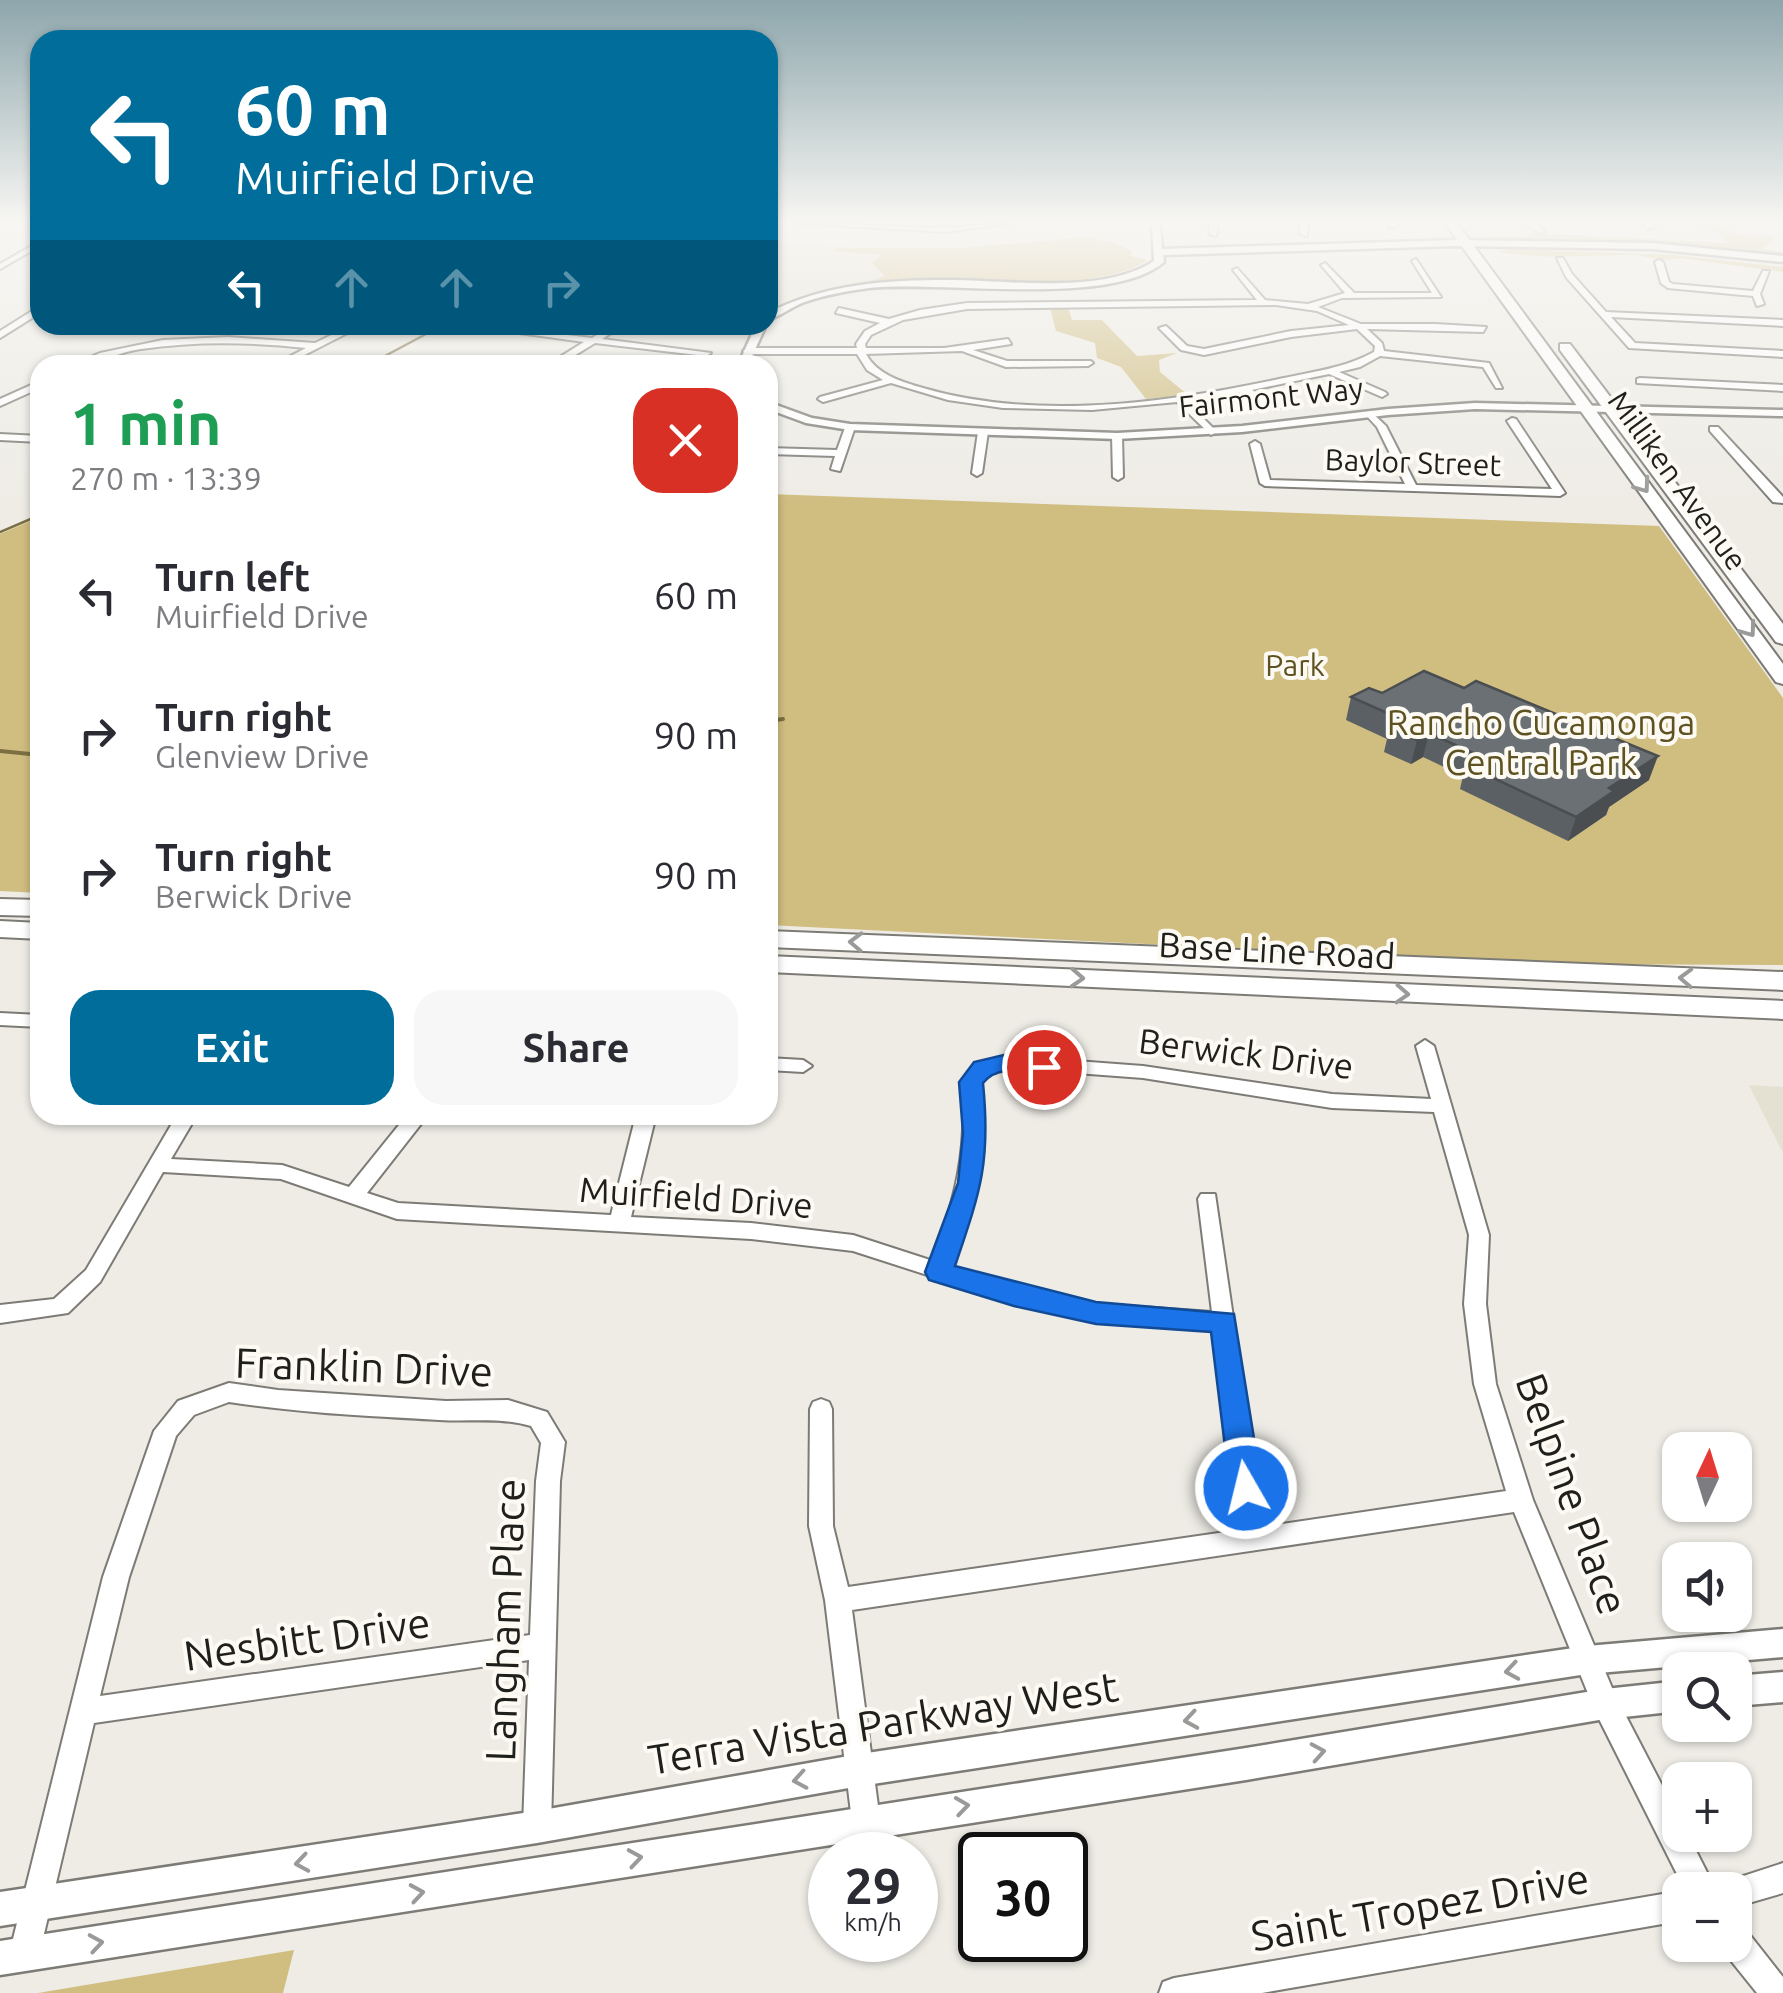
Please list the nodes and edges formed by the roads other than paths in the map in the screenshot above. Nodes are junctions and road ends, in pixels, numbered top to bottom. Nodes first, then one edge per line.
1 (30, 316) edge
2 (864, 316) edge
3 (908, 316) edge
4 (1341, 316) edge
5 (1526, 316) edge
6 (1604, 316) edge
7 (1643, 316) edge
8 (1765, 316) edge
9 (0, 322) edge
10 (21, 322) junction
11 (30, 322) edge
12 (889, 322) junction
13 (1767, 322) junction
14 (1783, 323) edge
15 (1549, 327) dead end
16 (1163, 328) dead end
17 (1360, 328) junction
18 (1483, 328) dead end
19 (0, 335) edge
20 (339, 335) edge
21 (555, 335) edge
22 (606, 335) edge
23 (756, 335) edge
24 (601, 339) junction
25 (1008, 342) dead end
26 (318, 346) junction
27 (966, 350) junction
28 (748, 351) junction
29 (860, 351) junction
30 (706, 353) dead end
31 (1379, 353) junction
32 (1783, 354) edge
33 (104, 355) edge
34 (299, 355) edge
35 (571, 355) edge
36 (747, 355) edge
37 (1088, 363) dead end
38 (1331, 371) junction
39 (893, 380) junction
40 (1640, 381) dead end
41 (1498, 386) dead end
42 (30, 388) edge
43 (1783, 388) edge
44 (1244, 390) junction
45 (1382, 394) dead end
46 (823, 399) dead end
47 (1180, 400) junction
48 (0, 402) edge
49 (1275, 407) dead end
50 (1586, 407) junction
51 (1611, 408) junction
52 (778, 409) edge
53 (1783, 413) edge
54 (1370, 414) junction
55 (1512, 420) dead end
56 (850, 427) junction
57 (1714, 429) dead end
58 (982, 432) junction
59 (1211, 432) junction
60 (1116, 436) junction
61 (0, 438) edge
62 (30, 439) edge
63 (1255, 444) dead end
64 (778, 451) edge
65 (840, 454) junction
66 (836, 468) dead end
67 (976, 473) dead end
68 (1118, 477) dead end
69 (1412, 488) junction
70 (1780, 500) edge
71 (1783, 638) edge
72 (1783, 678) edge
73 (0, 907) edge
74 (30, 908) edge
75 (0, 930) edge
76 (30, 931) edge
77 (778, 939) edge
78 (778, 964) edge
79 (1783, 981) edge
80 (1783, 1010) edge
81 (0, 1019) edge
82 (30, 1020) edge
83 (1425, 1046) dead end
84 (778, 1065) edge
85 (802, 1066) dead end
86 (1442, 1106) junction
87 (182, 1125) edge
88 (410, 1125) edge
89 (643, 1125) edge
90 (160, 1165) junction
91 (356, 1194) junction
92 (1208, 1198) dead end
93 (618, 1223) junction
94 (939, 1272) junction
95 (0, 1314) edge
96 (1224, 1322) junction
97 (821, 1410) dead end
98 (539, 1419) joint
99 (1520, 1500) junction
100 (1260, 1536) junction
101 (838, 1600) junction
102 (1783, 1644) edge
103 (544, 1646) junction
104 (1587, 1660) junction
105 (1783, 1687) edge
106 (1752, 1690) edge
107 (1662, 1698) edge
108 (1605, 1704) junction
109 (82, 1712) junction
110 (860, 1770) junction
111 (866, 1821) junction
112 (537, 1827) junction
113 (1693, 1872) edge
114 (1783, 1878) edge
115 (1752, 1887) edge
116 (37, 1903) junction
117 (0, 1908) edge
118 (1662, 1909) edge
119 (12, 1956) edge
120 (1752, 1962) edge
121 (1174, 1993) edge
122 (1776, 1993) edge

1 - 10 street
2 - 12 street
3 - 12 street
4 - 17 street
5 - 50 main road, Milliken Avenue
6 - 32 street
7 - 13 street
8 - 13 street
9 - 10 street
10 - 11 street
10 - 19 street
12 - 29 street
13 - 14 street
15 - 51 main road, Milliken Avenue
16 - 17 street
17 - 18 street
17 - 31 street
20 - 26 street
21 - 24 street
22 - 24 street
23 - 28 street
24 - 30 street
24 - 35 street
25 - 27 street
26 - 33 street
26 - 34 street
27 - 29 street
27 - 37 street
28 - 29 street
28 - 36 street
29 - 39 street
31 - 38 street
31 - 41 street
38 - 44 street
38 - 45 street
39 - 46 street
39 - 47 street
40 - 43 street
42 - 48 street
44 - 47 street
44 - 49 street
47 - 59 street
50 - 51 street, Fairmont Way
50 - 54 street, Fairmont Way
50 -> 72 main road, Milliken Avenue
51 - 53 street, Fairmont Way
51 - 71 main road, Milliken Avenue
52 - 56 street, Fairmont Way
54 - 59 street, Fairmont Way
54 - 69 street
55 - 69 street, Baylor Street
56 - 58 street, Fairmont Way
56 - 65 street
57 - 70 street
58 - 60 street, Fairmont Way
58 - 67 street
59 - 60 street, Fairmont Way
60 - 68 street
61 - 62 street
63 - 69 street, Baylor Street
64 - 65 street
65 - 66 street
73 - 74 main road
75 - 76 main road
79 -> 77 main road, Base Line Road
78 -> 80 main road, Base Line Road
81 - 82 street
83 - 86 street, Belpine Place
84 - 85 street
86 - 94 street, Berwick Drive
86 - 99 street, Belpine Place
87 - 90 street
88 - 91 street
89 - 93 street
90 - 91 street, Muirfield Drive
90 - 95 street
91 - 93 street, Muirfield Drive
92 - 96 street
93 - 94 street, Muirfield Drive
94 - 96 street, Muirfield Drive
96 - 100 street
97 - 101 street
98 - 103 street, Langham Place
98 - 109 street, Franklin Drive
99 - 100 street
99 - 104 street, Belpine Place
100 - 101 street
101 - 110 street
102 - 104 street, Terra Vista Parkway West
103 - 109 street, Nesbitt Drive
103 - 112 street, Langham Place
104 - 108 street, Belpine Place
104 -> 110 street, Terra Vista Parkway West
105 - 106 street
107 - 108 street
111 -> 108 street
108 - 113 street, Belpine Place
109 - 116 street
110 - 111 street
110 -> 112 street, Terra Vista Parkway West
119 -> 111 street
112 -> 116 street, Terra Vista Parkway West
114 - 115 street
116 - 117 street, Terra Vista Parkway West
116 - 119 street
118 - 121 street, Saint Tropez Drive
120 - 122 street

